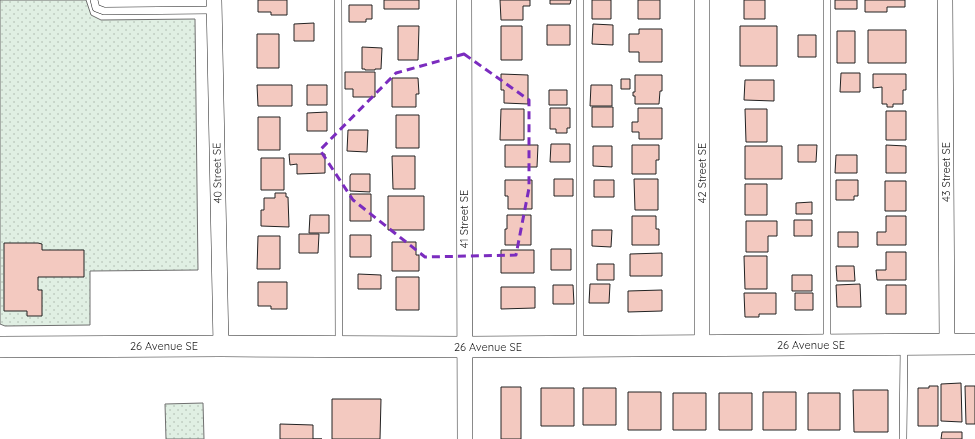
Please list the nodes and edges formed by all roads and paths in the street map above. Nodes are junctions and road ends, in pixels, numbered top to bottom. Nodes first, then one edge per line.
1 (94, 0) edge
2 (338, 0) edge
3 (464, 0) edge
4 (580, 0) edge
5 (702, 0) edge
6 (827, 0) edge
7 (945, 0) edge
8 (214, 5) edge
9 (904, 344) junction
10 (947, 344) junction
11 (975, 344) edge
12 (827, 345) junction
13 (221, 346) junction
14 (702, 346) junction
15 (0, 347) edge
16 (339, 347) junction
17 (465, 347) junction
18 (580, 347) junction
19 (465, 439) edge
20 (903, 439) edge

1 - 8 lane
2 - 16 lane
3 - 17 street, 41 Street SE
4 - 18 lane
5 - 14 street, 42 Street SE
6 - 12 lane
7 - 10 street, 43 Street SE
8 - 13 street, 40 Street SE
9 - 10 street, 26 Avenue SE
9 - 12 street, 26 Avenue SE
9 - 20 lane
10 - 11 street, 26 Avenue SE
12 - 14 street, 26 Avenue SE
13 - 15 street, 26 Avenue SE
13 - 16 street, 26 Avenue SE
14 - 18 street, 26 Avenue SE
16 - 17 street, 26 Avenue SE
17 - 18 street, 26 Avenue SE
17 - 19 street, 41 Street SE

